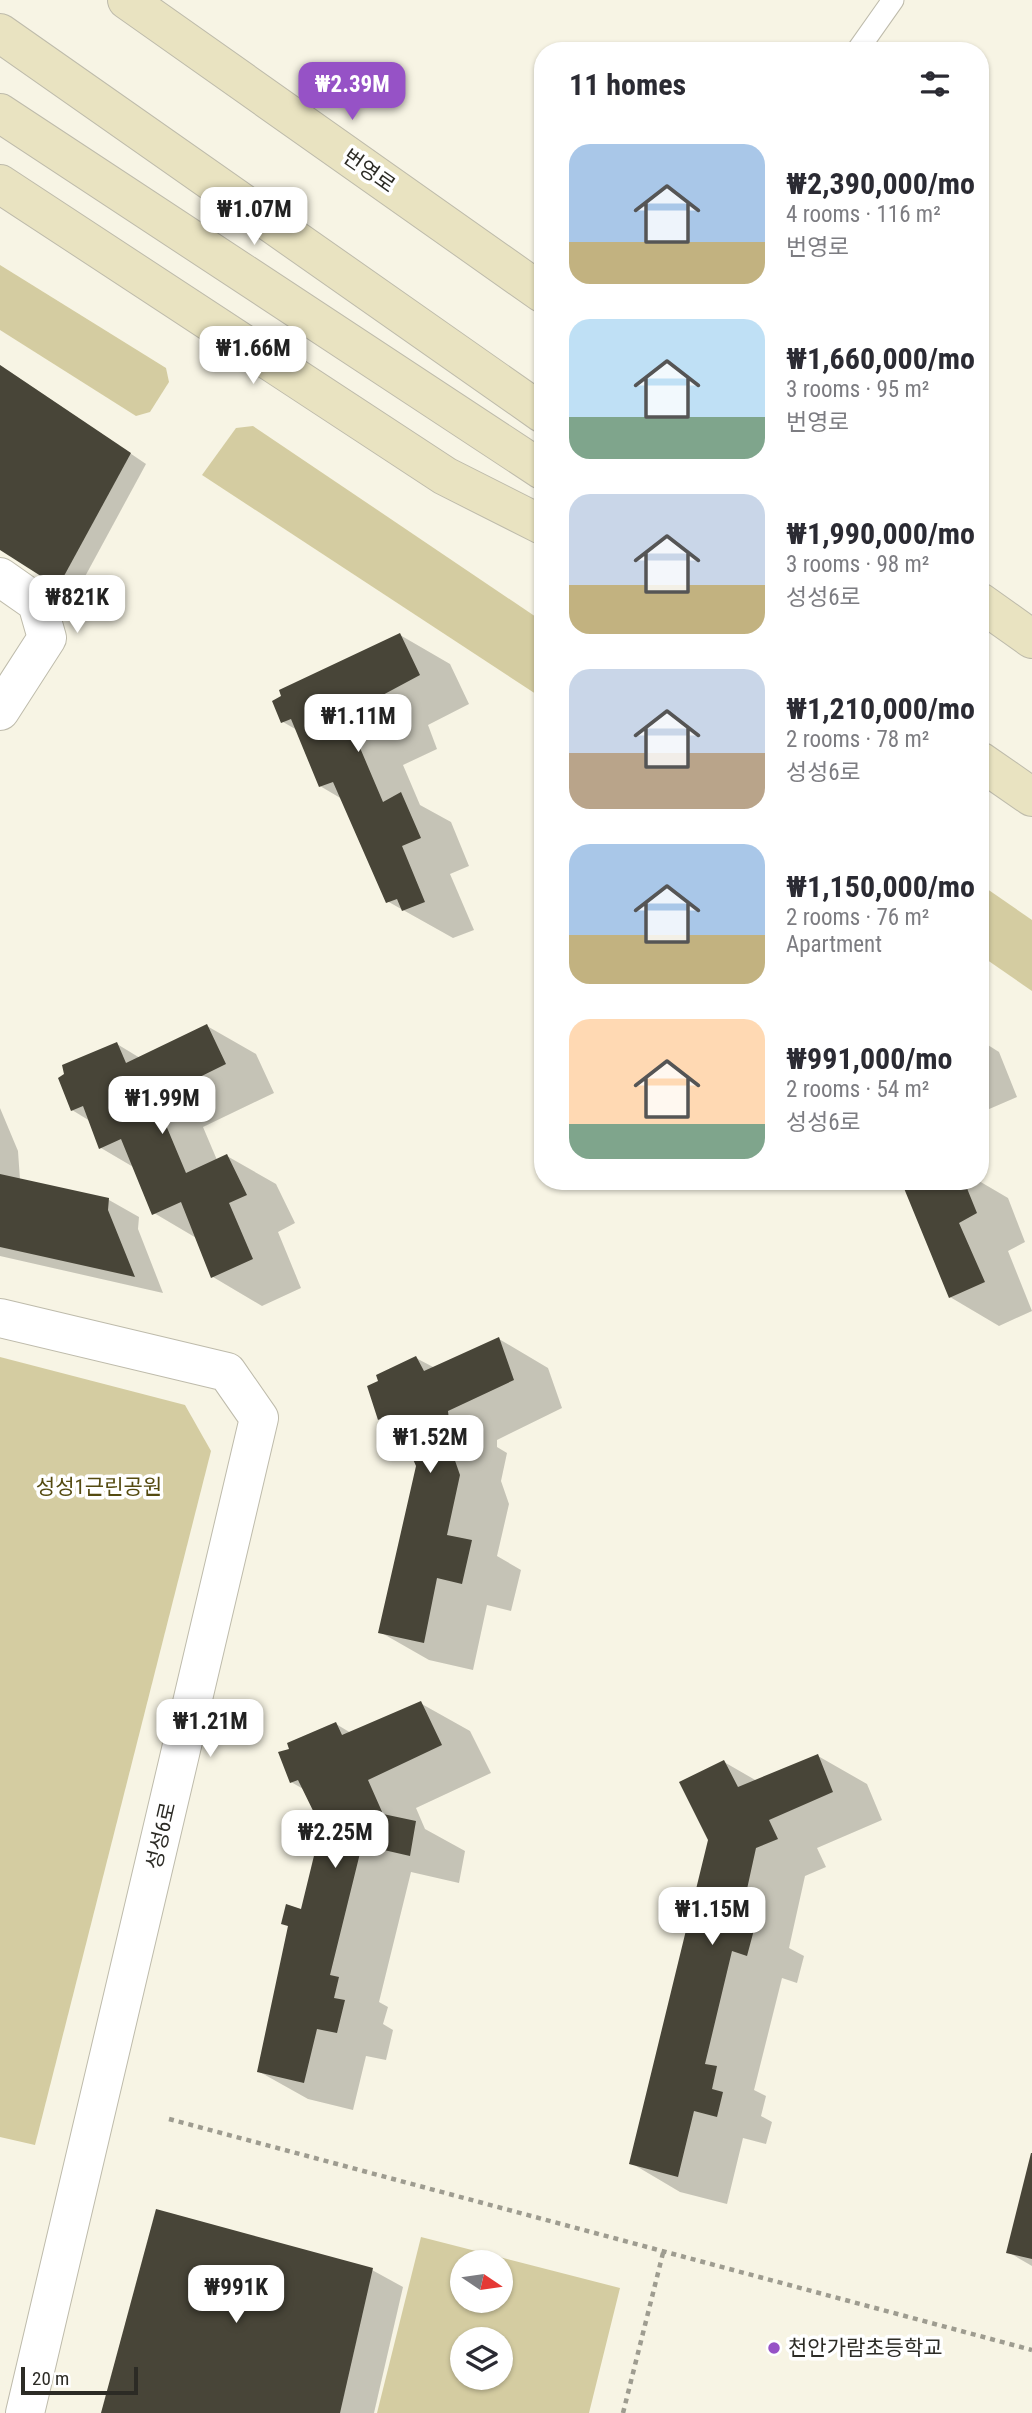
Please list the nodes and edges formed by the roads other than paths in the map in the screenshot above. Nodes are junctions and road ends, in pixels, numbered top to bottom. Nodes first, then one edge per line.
1 (127, 0) edge
2 (893, 0) edge
3 (0, 33) edge
4 (863, 42) edge
5 (0, 113) edge
6 (0, 184) edge
7 (534, 287) edge
8 (534, 407) edge
9 (534, 465) edge
10 (534, 521) edge
11 (0, 577) edge
12 (989, 608) edge
13 (1032, 639) edge
14 (0, 711) edge
15 (989, 767) edge
16 (1032, 797) edge
17 (0, 1318) edge
18 (25, 2413) edge

1 - 7 main road, 번영로
2 - 4 lane
3 - 8 main road
5 - 9 main road
6 - 10 main road
11 - 14 street
12 - 13 main road
15 - 16 main road
17 - 18 street, 성성6로

